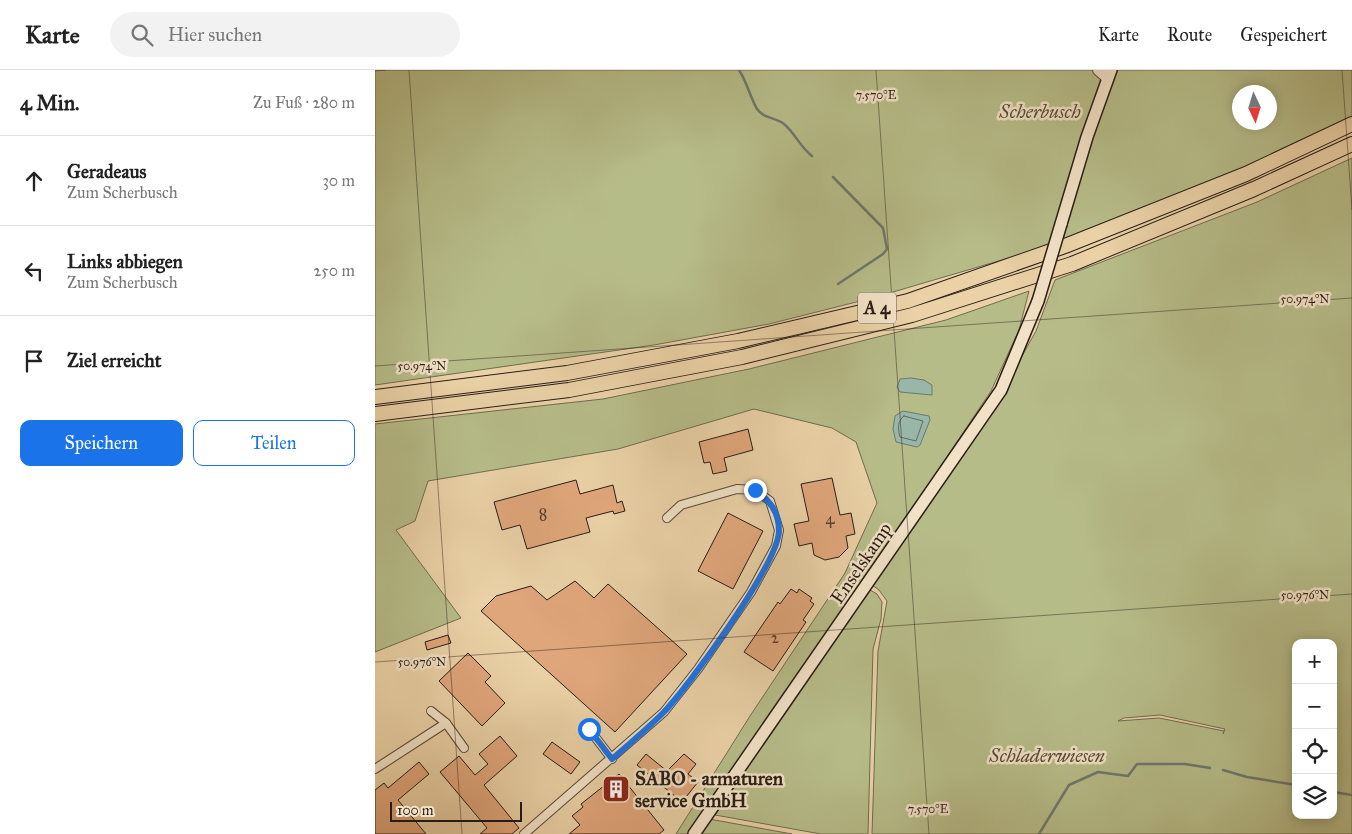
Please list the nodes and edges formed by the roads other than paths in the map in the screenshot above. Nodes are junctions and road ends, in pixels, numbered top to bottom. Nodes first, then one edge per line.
1 (1098, 70) edge
2 (1109, 74) edge
3 (1352, 124) edge
4 (1352, 144) edge
5 (375, 397) edge
6 (375, 414) edge
7 (667, 518) dead end
8 (431, 711) dead end
9 (446, 723) junction
10 (589, 729) dead end
11 (464, 748) dead end
12 (612, 759) junction
13 (375, 769) edge
14 (525, 834) edge
15 (695, 834) edge

1 - 2 street
2 - 15 main road, Enselskamp, bridge
3 - 5 highway, A 4
4 - 6 highway, A 4
7 - 12 street
8 - 9 street
9 - 11 street
9 - 13 street
10 - 12 street
12 - 14 street

